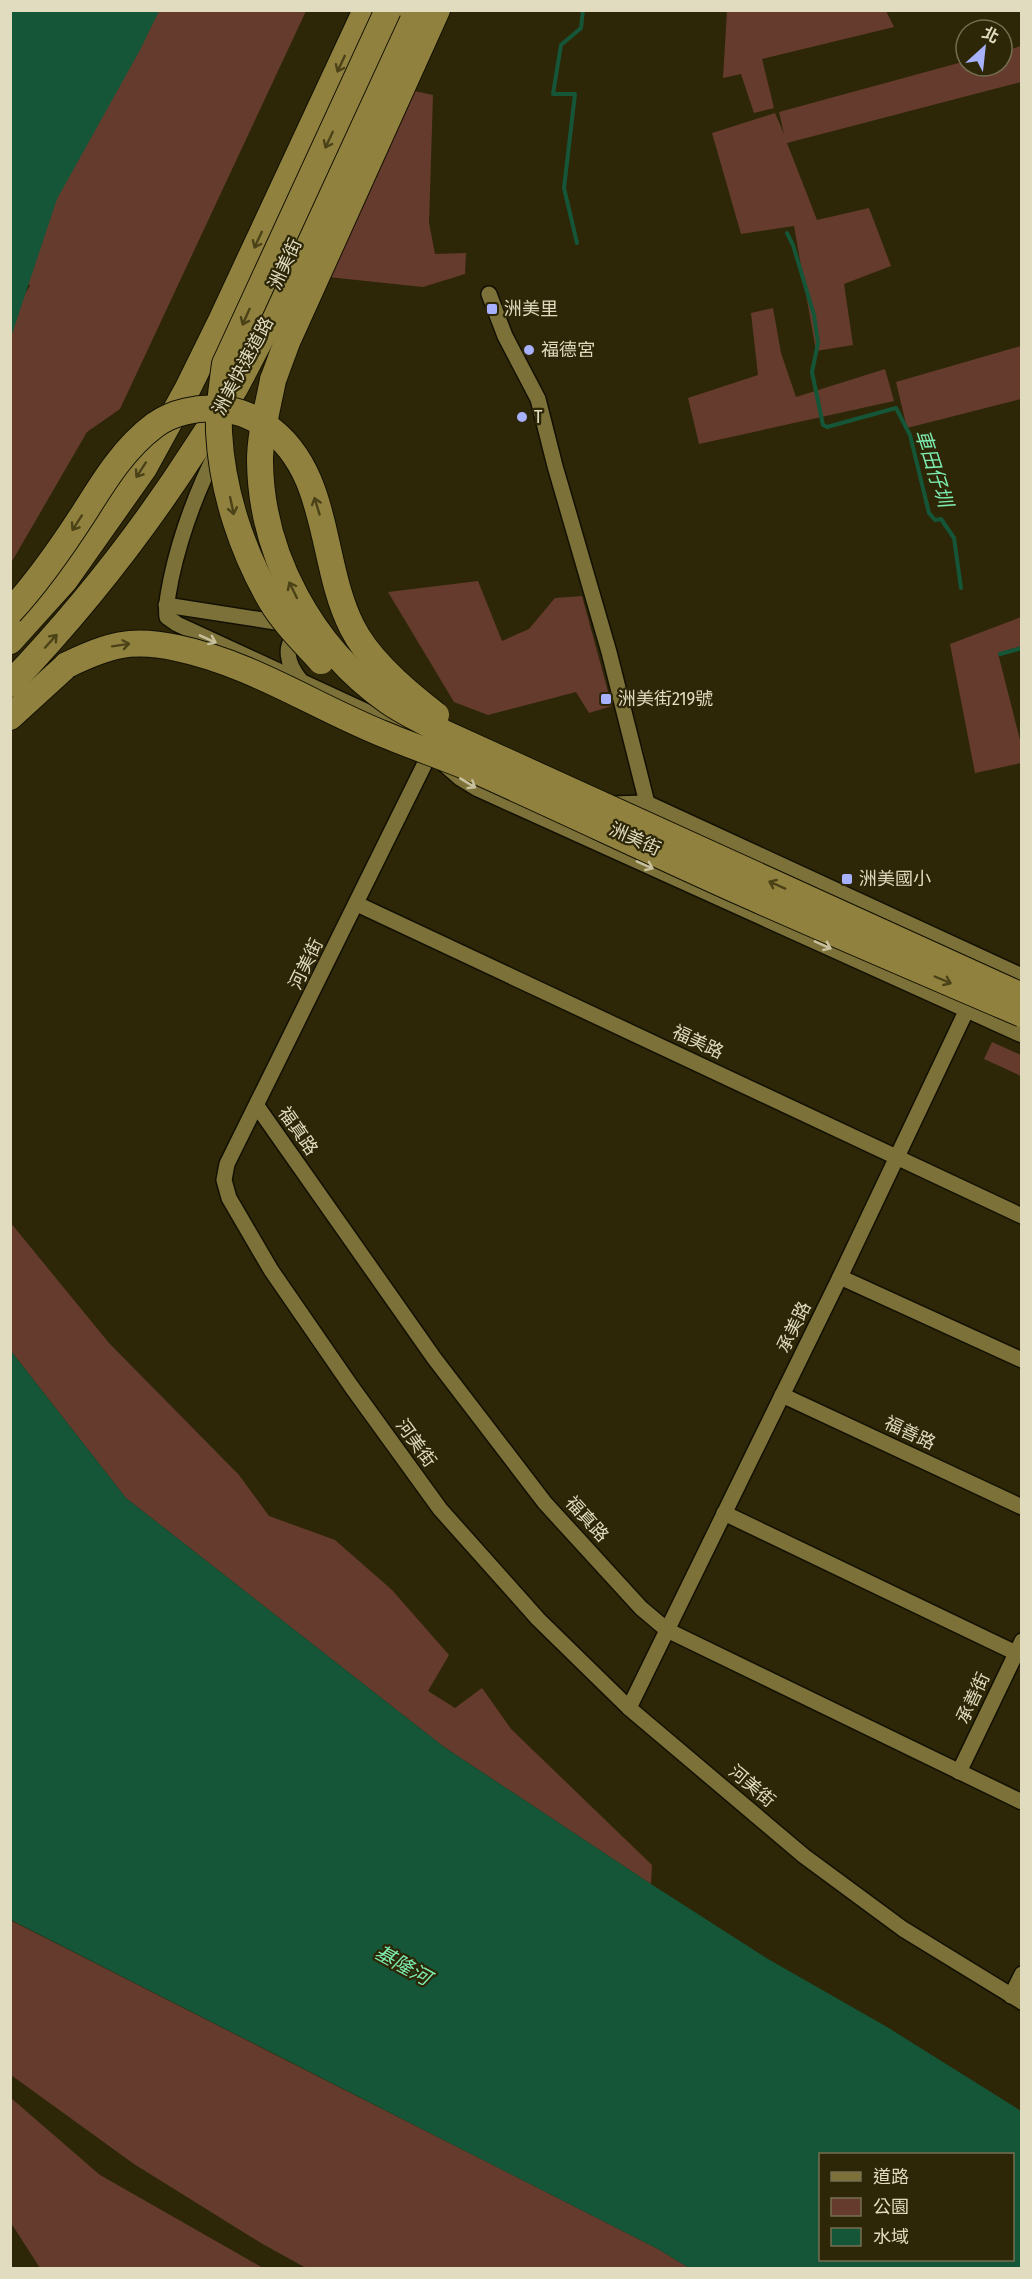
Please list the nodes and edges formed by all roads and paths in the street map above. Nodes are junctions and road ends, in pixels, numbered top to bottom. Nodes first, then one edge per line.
1 (366, 10) edge
2 (388, 10) edge
3 (415, 10) edge
4 (426, 10) edge
5 (437, 10) edge
6 (489, 294) dead end
7 (166, 605) junction
8 (10, 612) edge
9 (310, 628) junction
10 (10, 641) edge
11 (301, 681) junction
12 (10, 684) edge
13 (10, 717) edge
14 (444, 726) junction
15 (432, 751) junction
16 (472, 757) junction
17 (647, 803) junction
18 (357, 904) junction
19 (989, 961) junction
20 (1022, 976) edge
21 (1022, 996) edge
22 (966, 1010) junction
23 (1022, 1014) edge
24 (1022, 1035) edge
25 (257, 1106) junction
26 (897, 1157) junction
27 (1022, 1216) edge
28 (840, 1277) junction
29 (1022, 1360) edge
30 (782, 1395) junction
31 (1022, 1507) edge
32 (724, 1514) junction
33 (667, 1630) junction
34 (1019, 1647) edge
35 (629, 1708) junction
36 (960, 1772) junction
37 (1022, 1802) edge
38 (1022, 1974) edge
39 (1016, 1999) edge

1 -> 10 highway
2 -> 16 highway, bridge
12 -> 3 highway, 洲美快速道路, bridge
4 - 7 street, 洲美街
16 -> 5 highway, bridge
6 - 17 street, 洲美街
7 - 9 street, 洲美街
7 -> 11 street, 洲美街
16 -> 8 highway, bridge
9 - 11 street
9 - 14 street, 洲美街
11 - 15 street, 洲美街
13 -> 16 highway, bridge
14 - 15 street, 河美街
14 - 17 street, 洲美街
15 - 18 street, 河美街
15 -> 22 street, 洲美街
21 -> 16 highway, bridge
16 -> 23 highway, bridge
17 - 19 street, 洲美街
18 - 25 street, 河美街
18 - 26 street, 福美路
19 - 20 street, 洲美街
19 - 22 street, 承美路
22 - 24 street, 洲美街
22 - 26 street, 承美路
25 - 33 street, 福真路
25 - 35 street, 河美街
26 - 27 street, 福美路
26 - 28 street, 承美路
28 - 29 street
28 - 30 street, 承美路
30 - 31 street, 福善路
30 - 32 street, 承美路
32 - 33 street, 承美路
32 - 34 street
33 - 35 street, 承美路
33 - 36 street, 福真路
34 - 36 street, 承善街
35 - 39 street, 河美街
36 - 37 street, 福真路
38 - 39 street

